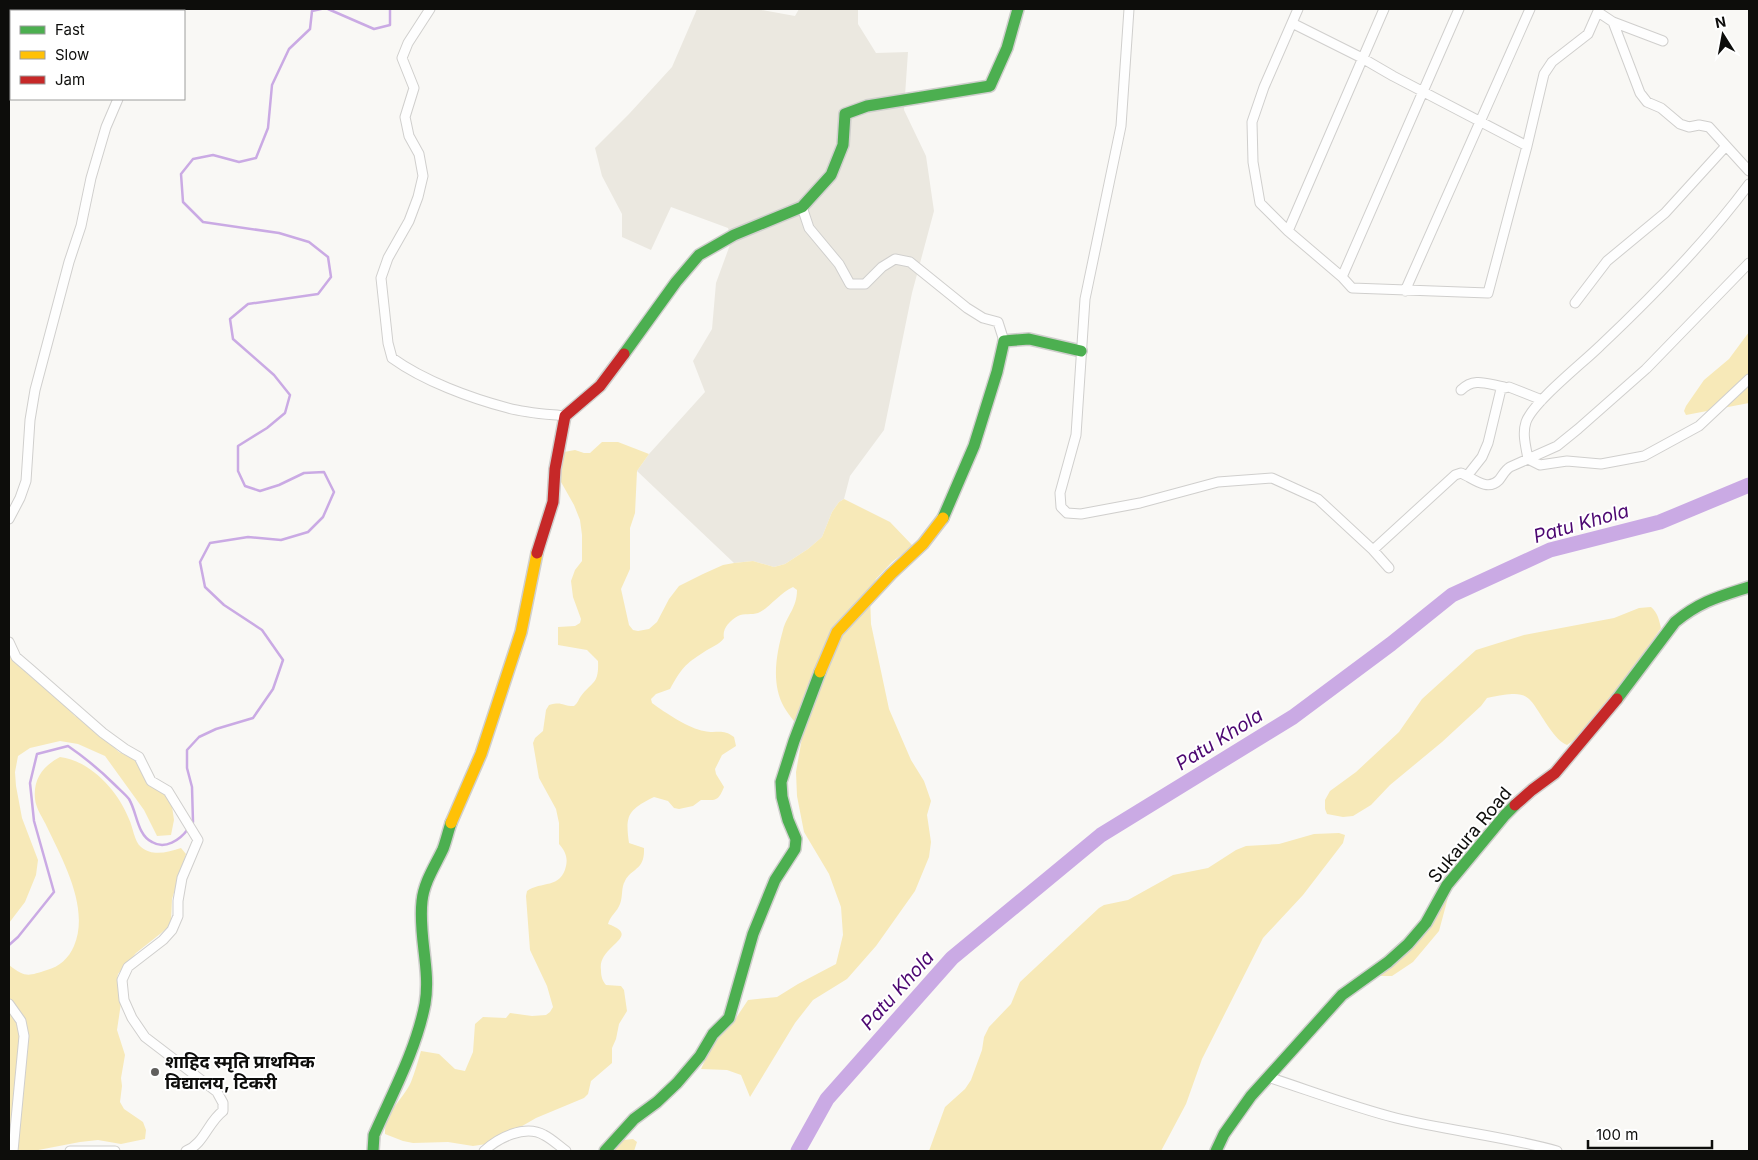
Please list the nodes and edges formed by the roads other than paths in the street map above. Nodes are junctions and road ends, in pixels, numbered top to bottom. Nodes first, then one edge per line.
1 (430, 9) edge
2 (1018, 9) edge
3 (1129, 9) edge
4 (1298, 9) edge
5 (1384, 9) edge
6 (1458, 9) edge
7 (1530, 9) edge
8 (1598, 10) edge
9 (1613, 22) junction
10 (1292, 23) junction
11 (1663, 41) dead end
12 (1362, 58) junction
13 (1423, 91) junction
14 (118, 100) edge
15 (1480, 120) junction
16 (1528, 146) junction
17 (1726, 146) junction
18 (1749, 171) edge
19 (1749, 184) edge
20 (802, 206) junction
21 (1288, 231) junction
22 (1749, 263) edge
23 (1342, 277) junction
24 (1405, 291) junction
25 (1575, 303) dead end
26 (1004, 341) junction
27 (1081, 351) junction
28 (1749, 379) edge
29 (1504, 388) junction
30 (1461, 390) dead end
31 (1542, 400) junction
32 (565, 416) junction
33 (1528, 459) junction
34 (1467, 476) junction
35 (9, 519) edge
36 (1373, 550) junction
37 (1389, 568) dead end
38 (1749, 587) edge
39 (9, 642) edge
40 (9, 1004) edge
41 (1268, 1077) junction
42 (13, 1151) edge
43 (70, 1151) edge
44 (115, 1151) edge
45 (186, 1151) edge
46 (373, 1151) edge
47 (484, 1151) edge
48 (566, 1151) edge
49 (606, 1151) edge
50 (1216, 1151) edge
51 (1557, 1151) edge

1 - 32 street
2 - 20 street
3 - 27 street
4 - 10 street
5 - 12 street
6 - 13 street
7 - 15 street
8 - 9 street
8 - 16 street
9 - 11 street
9 - 17 street
10 - 12 street
10 - 21 street
12 - 13 street
12 - 21 street
13 - 15 street
13 - 23 street
14 - 35 street
15 - 16 street
15 - 24 street
16 - 24 street
17 - 18 street
17 - 25 street
19 - 31 street
20 - 26 street
20 - 32 street
21 - 23 street
22 - 33 street
23 - 24 street
26 - 27 street
26 - 49 street
27 - 36 street
28 - 33 street
29 - 30 street
29 - 31 street
29 - 34 street
31 - 33 street
32 - 46 street
33 - 34 street
34 - 36 street
36 - 37 street
38 - 41 street, Sukaura Road
39 - 45 street
40 - 42 street
41 - 50 street, Sukaura Road
41 - 51 street
43 - 44 street
47 - 48 street

